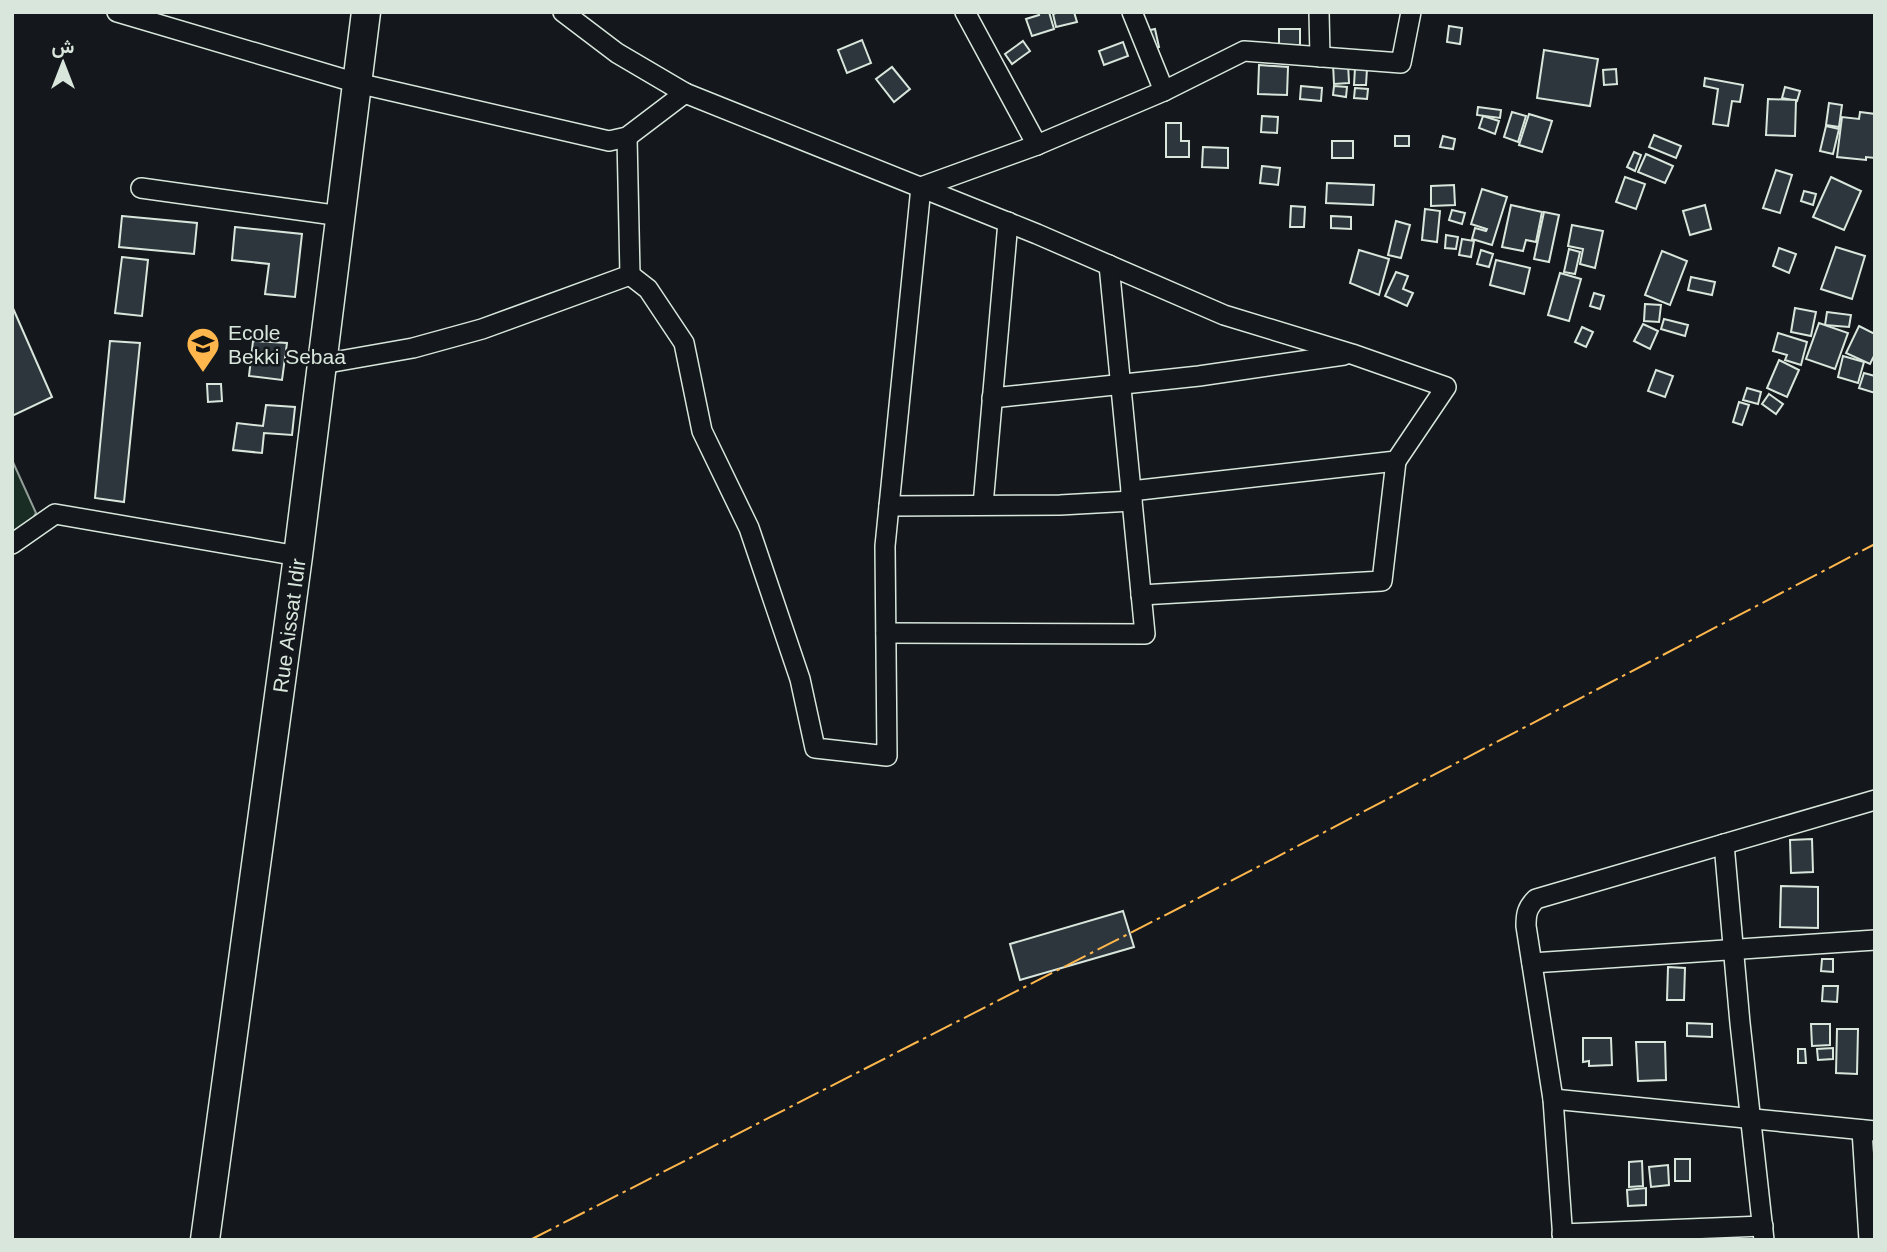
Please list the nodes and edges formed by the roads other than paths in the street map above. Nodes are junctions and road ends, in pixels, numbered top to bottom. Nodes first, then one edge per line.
1 (117, 12) edge
2 (366, 12) edge
3 (563, 12) edge
4 (1132, 12) edge
5 (1319, 12) edge
6 (1411, 12) edge
7 (969, 13) edge
8 (167, 19) edge
9 (1320, 57) junction
10 (357, 83) junction
11 (1164, 91) junction
12 (685, 93) junction
13 (627, 137) junction
14 (1037, 145) junction
15 (921, 187) junction
16 (141, 188) dead end
17 (341, 215) junction
18 (1008, 222) junction
19 (1109, 265) junction
20 (630, 275) junction
21 (1352, 354) junction
22 (322, 364) junction
23 (1121, 384) junction
24 (992, 398) junction
25 (1396, 461) junction
26 (1131, 496) junction
27 (983, 505) junction
28 (889, 506) junction
29 (12, 544) edge
30 (298, 556) junction
31 (1141, 596) junction
32 (886, 633) junction
33 (1875, 800) edge
34 (1724, 844) junction
35 (1875, 940) edge
36 (1733, 949) junction
37 (1532, 963) junction
38 (1553, 1099) junction
39 (1752, 1118) junction
40 (1868, 1130) edge
41 (1872, 1210) edge
42 (1764, 1233) edge
43 (1562, 1237) edge
44 (205, 1240) edge
45 (1869, 1240) edge

1 - 8 street
2 - 10 street, Rue Aissat Idir
3 - 12 street
4 - 11 street
5 - 9 street
6 - 9 street
7 - 14 street
8 - 10 street
9 - 11 street
10 - 13 street
10 - 17 street, Rue Aissat Idir
11 - 14 street
12 - 13 street
12 - 15 street
13 - 20 street
14 - 15 street
15 - 18 street
15 - 28 street
16 - 17 street
17 - 22 street, Rue Aissat Idir
18 - 19 street
18 - 24 street
19 - 21 street
19 - 23 street
20 - 22 street
20 - 32 street
21 - 23 street
21 - 25 street
22 - 30 street, Rue Aissat Idir
23 - 24 street
23 - 26 street
24 - 27 street
25 - 26 street
25 - 31 street
26 - 27 street
26 - 31 street
27 - 28 street
28 - 32 street
29 - 30 street
30 - 44 street, Rue Aissat Idir
31 - 32 street
33 - 34 street
34 - 36 street
34 - 37 street
35 - 36 street
36 - 37 street
36 - 39 street
37 - 38 street
38 - 39 street
38 - 43 street
39 - 40 street
39 - 42 street
40 - 41 street
41 - 45 street
42 - 43 street

